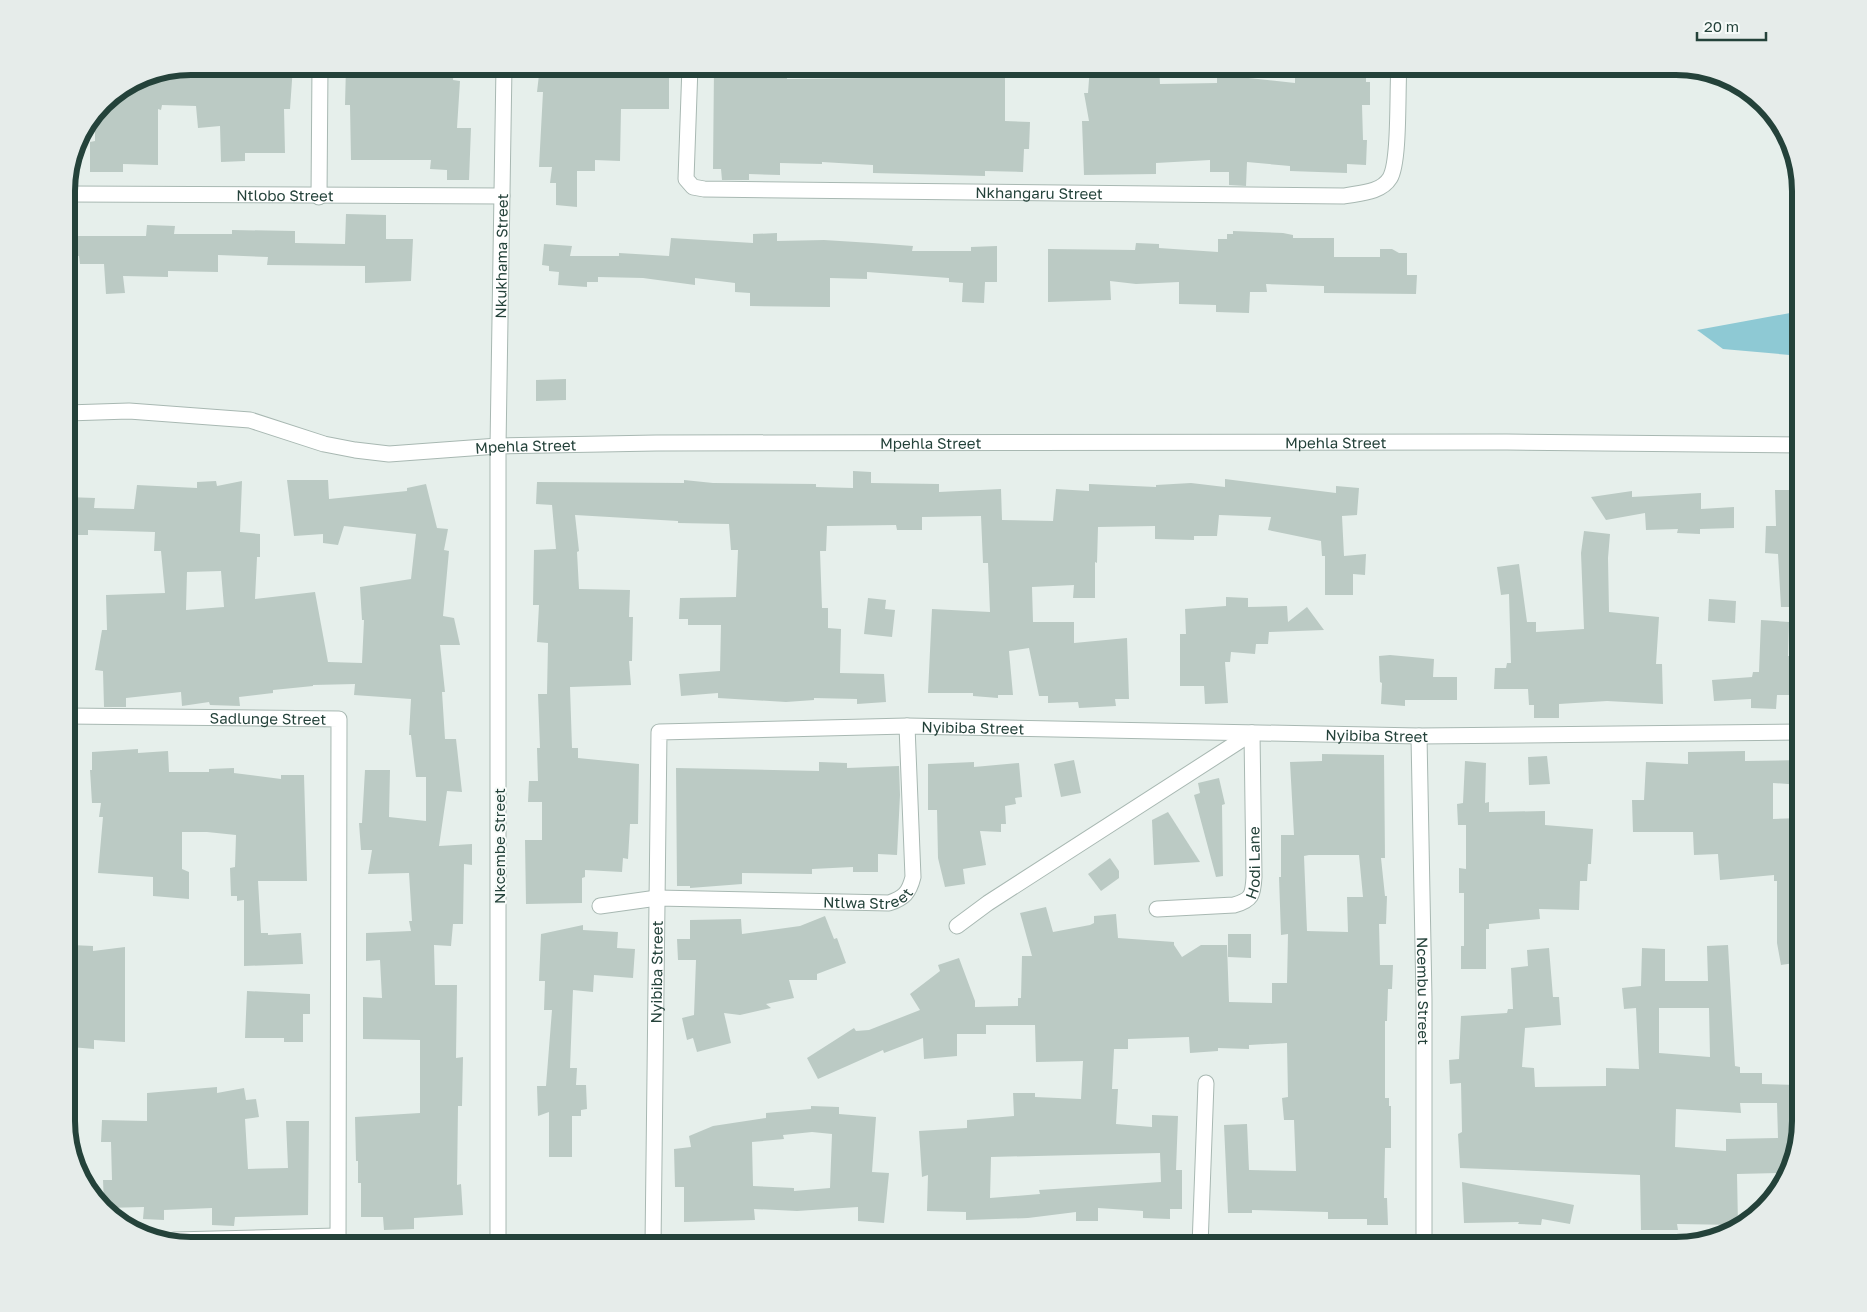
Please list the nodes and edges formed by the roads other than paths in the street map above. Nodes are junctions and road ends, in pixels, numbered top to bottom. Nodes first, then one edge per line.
1 (320, 75) edge
2 (504, 75) edge
3 (690, 75) edge
4 (1399, 75) edge
5 (75, 194) edge
6 (502, 196) junction
7 (319, 197) junction
8 (75, 413) edge
9 (1792, 445) edge
10 (498, 446) junction
11 (75, 716) edge
12 (908, 726) junction
13 (1792, 732) edge
14 (1252, 733) junction
15 (1419, 736) junction
16 (657, 898) junction
17 (600, 906) dead end
18 (1157, 909) dead end
19 (957, 926) dead end
20 (1206, 1083) dead end
21 (338, 1237) edge
22 (498, 1237) edge
23 (654, 1237) edge
24 (1200, 1237) edge
25 (1424, 1237) edge

1 - 7 street
2 - 6 street, Nkukhama Street
3 - 4 street, Nkhangaru Street
5 - 7 street, Ntlobo Street
6 - 7 street, Ntlobo Street
6 - 10 street, Nkukhama Street
8 - 10 street, Mpehla Street
9 - 10 street, Mpehla Street
10 - 22 street, Nkcembe Street
11 - 21 street, Sadlunge Street
12 - 14 street, Nyibiba Street
12 - 16 street, Nyibiba Street
12 - 16 street, Ntlwa Street
13 - 15 street, Nyibiba Street
14 - 15 street, Nyibiba Street
14 - 18 street, Hodi Lane
14 - 19 street
15 - 25 street, Ncembu Street
16 - 17 street, Ntlwa Street
16 - 23 street, Nyibiba Street
20 - 24 street

